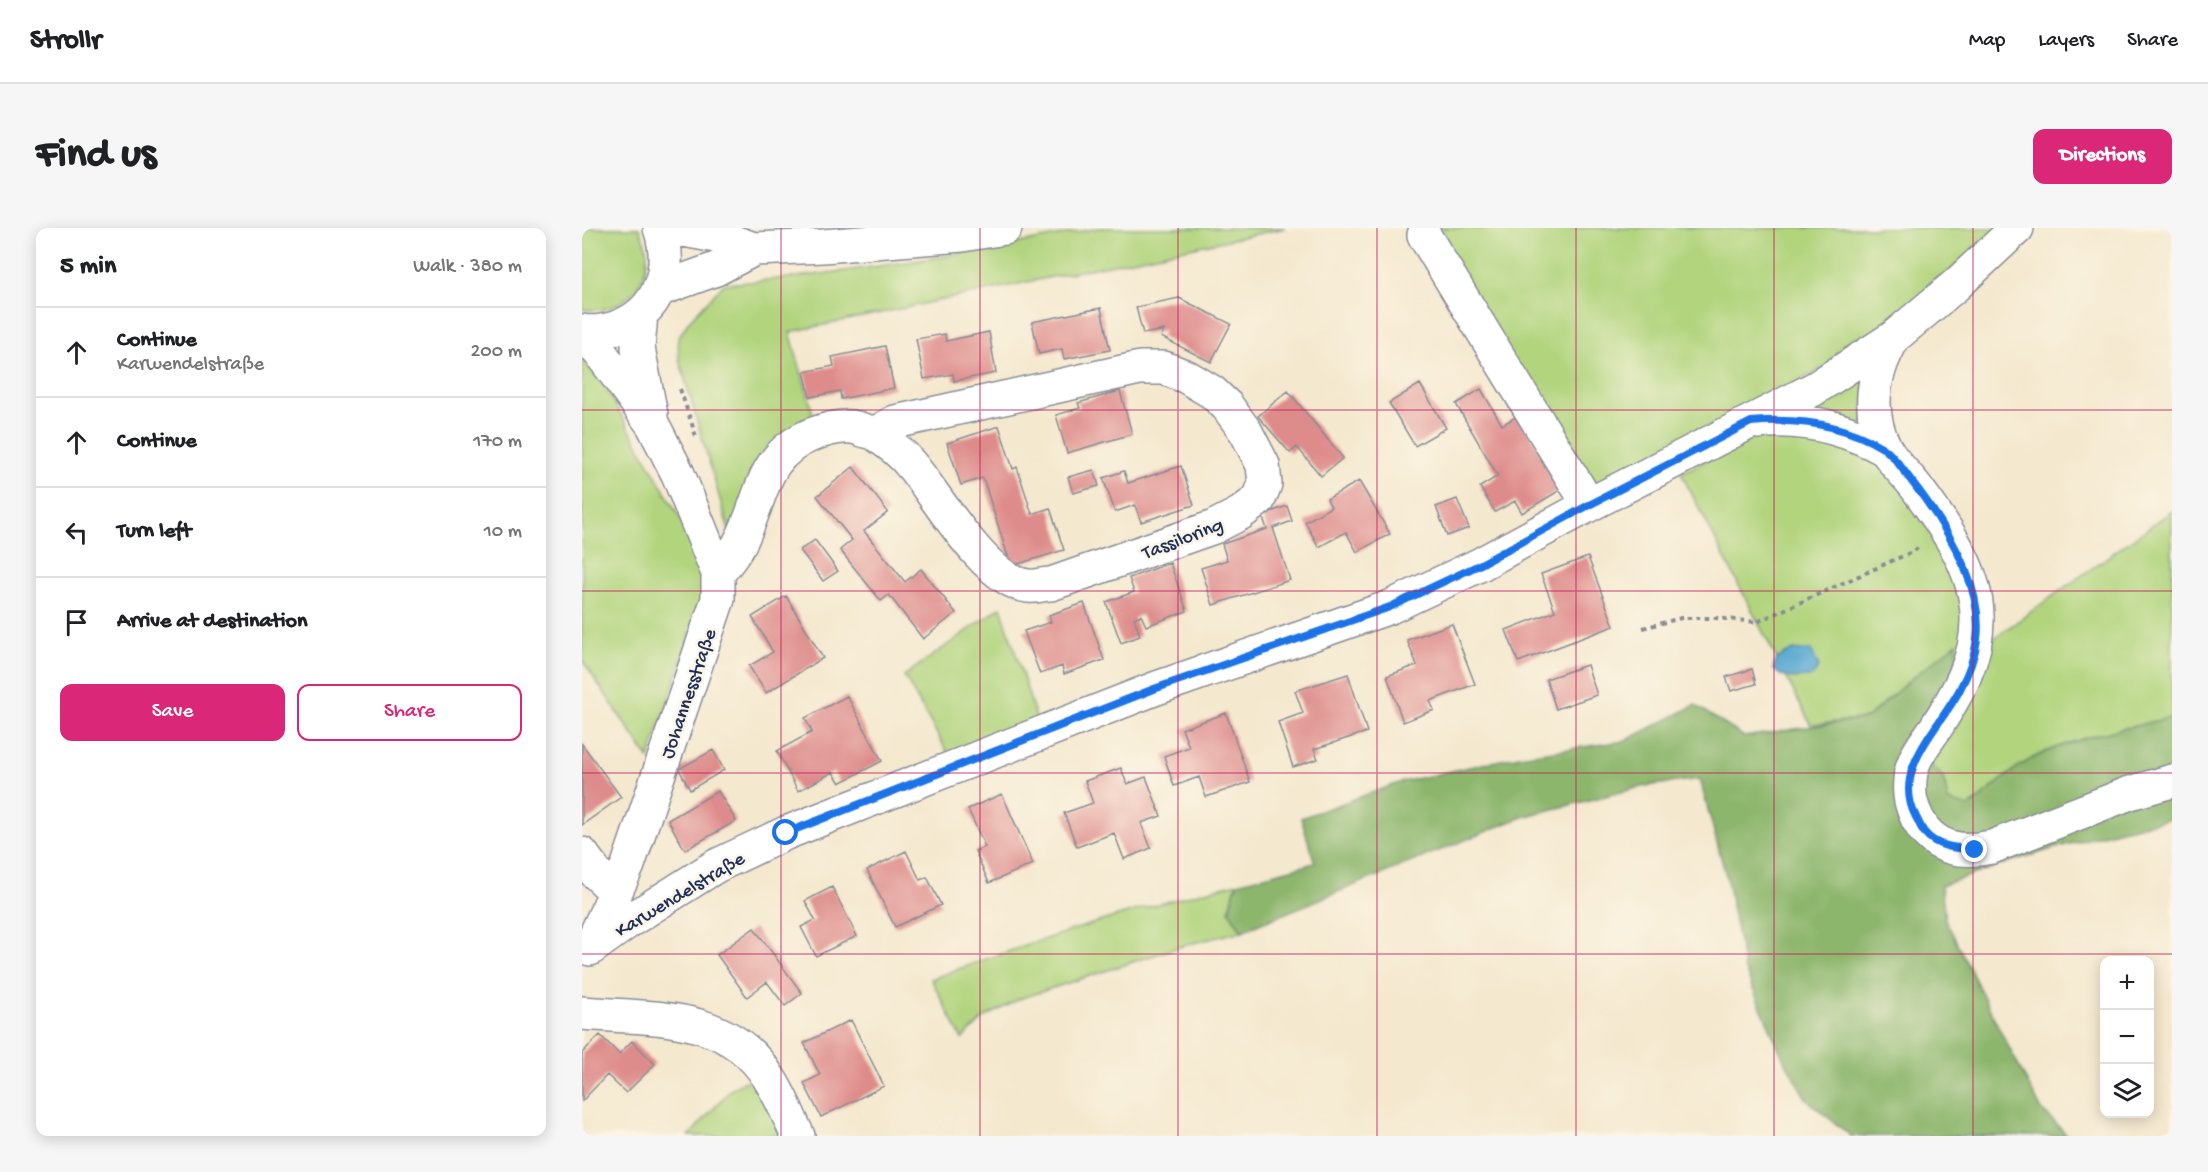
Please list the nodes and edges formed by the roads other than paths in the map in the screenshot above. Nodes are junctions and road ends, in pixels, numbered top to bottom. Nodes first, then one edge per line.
1 (660, 228) edge
2 (673, 228) edge
3 (1005, 228) edge
4 (2017, 228) edge
5 (1424, 235) dead end
6 (754, 249) junction
7 (649, 302) junction
8 (582, 332) edge
9 (1894, 337) junction
10 (1751, 422) junction
11 (653, 425) junction
12 (874, 433) junction
13 (1886, 450) junction
14 (1595, 502) junction
15 (718, 573) junction
16 (2172, 782) edge
17 (582, 854) edge
18 (616, 892) junction
19 (586, 954) edge
20 (582, 1013) edge
21 (798, 1136) edge

1 - 7 street
2 - 6 street
3 - 6 street
4 - 9 street, Karwendelstraße
5 - 14 street
6 - 7 street
7 - 8 street
7 - 11 street
8 - 11 street
9 - 10 street, Karwendelstraße
9 - 13 street
10 - 13 street
10 - 14 street, Karwendelstraße
11 - 15 street, Johannesstraße
12 - 12 street, Tassiloring
12 - 15 street, Tassiloring
13 - 16 street
14 - 19 street, Karwendelstraße
15 - 18 street, Johannesstraße
17 - 18 street
18 - 19 street, Johannesstraße
20 - 21 street

